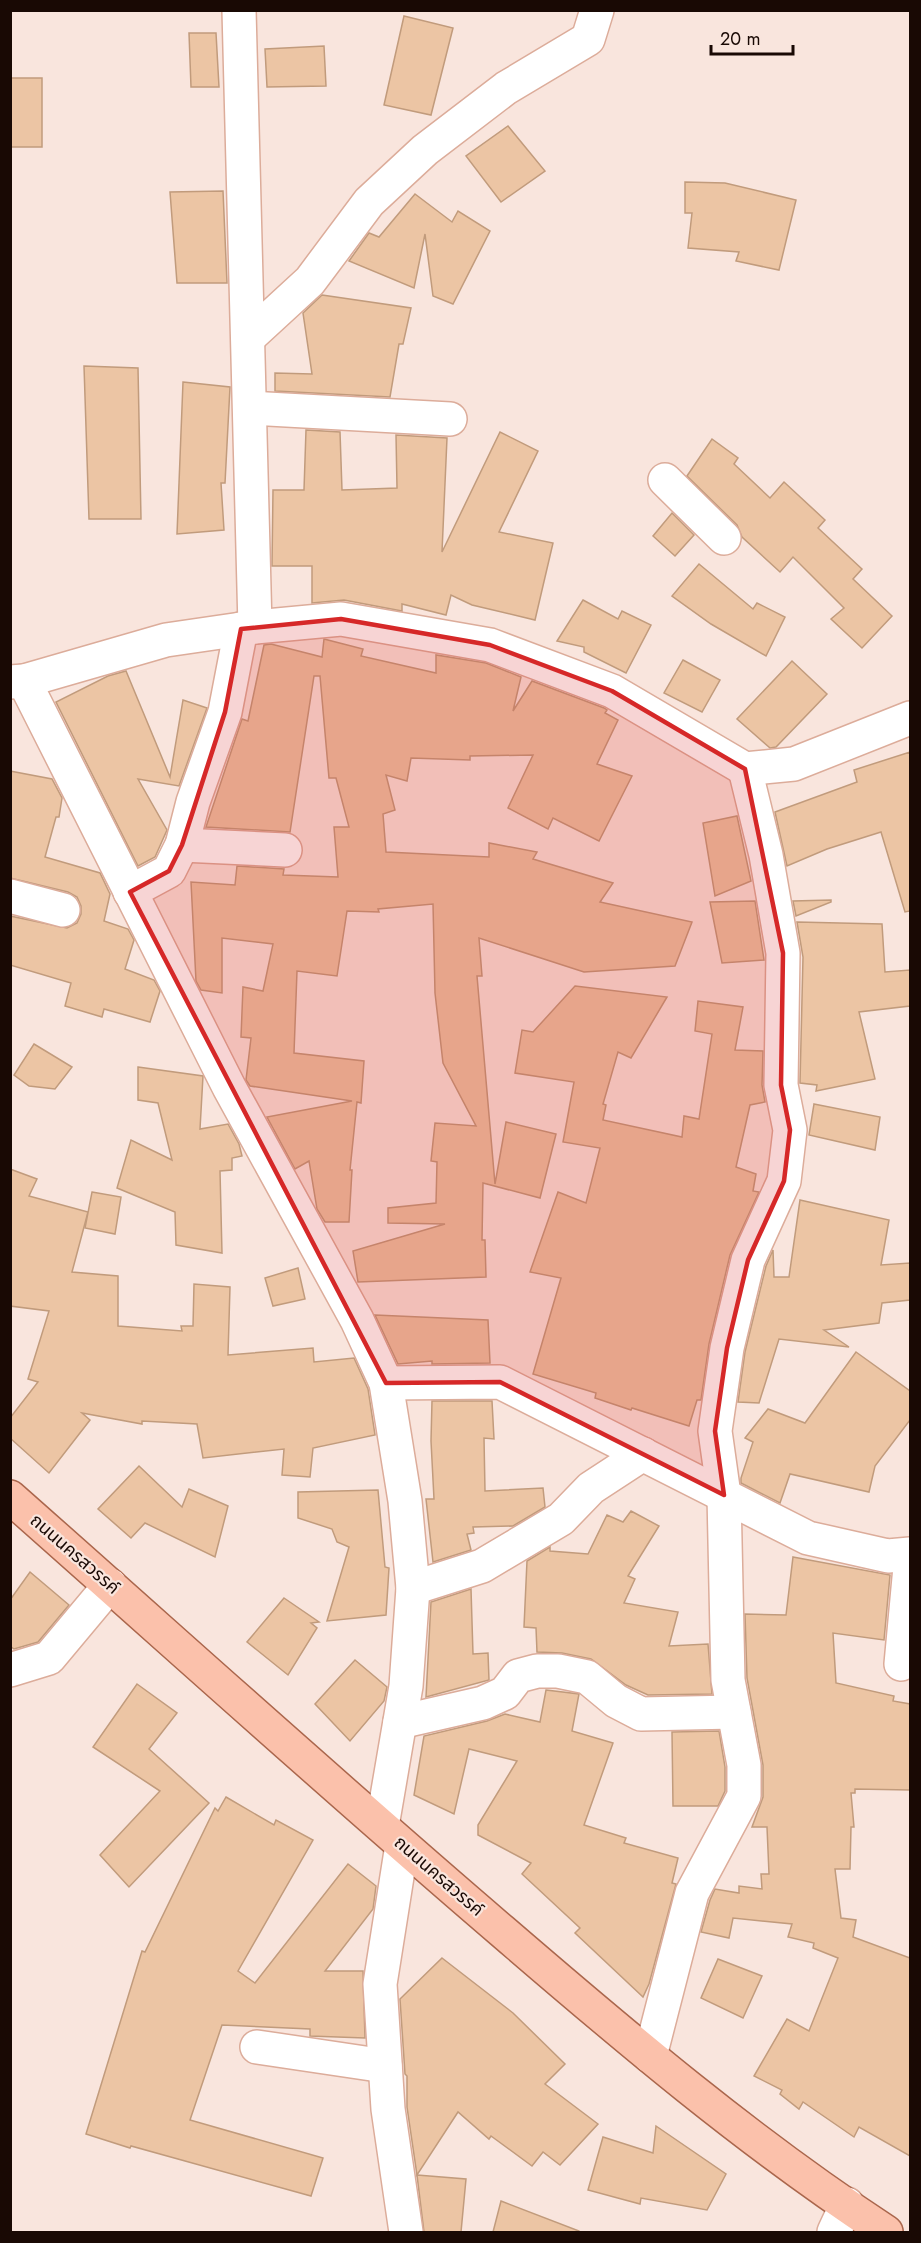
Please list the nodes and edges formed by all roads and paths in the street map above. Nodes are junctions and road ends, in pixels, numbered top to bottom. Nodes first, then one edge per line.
1 (239, 10) edge
2 (597, 10) edge
3 (248, 338) junction
4 (250, 408) junction
5 (450, 419) dead end
6 (665, 480) dead end
7 (724, 538) dead end
8 (248, 628) junction
9 (17, 681) edge
10 (910, 718) edge
11 (745, 769) junction
12 (182, 845) junction
13 (285, 850) dead end
14 (130, 892) junction
15 (10, 896) edge
16 (63, 909) dead end
17 (386, 1383) junction
18 (643, 1454) junction
19 (724, 1495) junction
20 (10, 1497) edge
21 (910, 1554) edge
22 (910, 1567) edge
23 (110, 1585) junction
24 (413, 1588) junction
25 (901, 1664) dead end
26 (10, 1670) edge
27 (734, 1712) junction
28 (400, 1722) junction
29 (392, 1836) junction
30 (257, 2047) dead end
31 (650, 2056) junction
32 (385, 2066) junction
33 (841, 2218) edge
34 (406, 2232) edge
35 (886, 2232) edge

1 - 3 street
2 - 3 street
3 - 4 street
4 - 5 street
4 - 8 street
6 - 7 street
8 - 9 street
8 - 11 street
8 - 12 street
9 - 14 street
10 - 11 street
11 - 19 street
12 - 13 street
12 - 14 street
14 - 17 street
15 - 16 street
17 - 18 street
17 - 24 street
18 - 19 street
18 - 24 street
19 - 21 street
19 - 27 street
20 - 23 main road, ถนนนครสวรรค์
22 - 25 street
23 - 26 street
23 - 29 main road, ถนนนครสวรรค์
24 - 28 street
27 - 28 street
27 - 31 street
28 - 29 street
29 - 31 main road, ถนนนครสวรรค์
29 - 32 street
30 - 32 street
31 - 33 main road, ถนนนครสวรรค์
32 - 34 street
33 - 35 main road, ถนนนครสวรรค์

